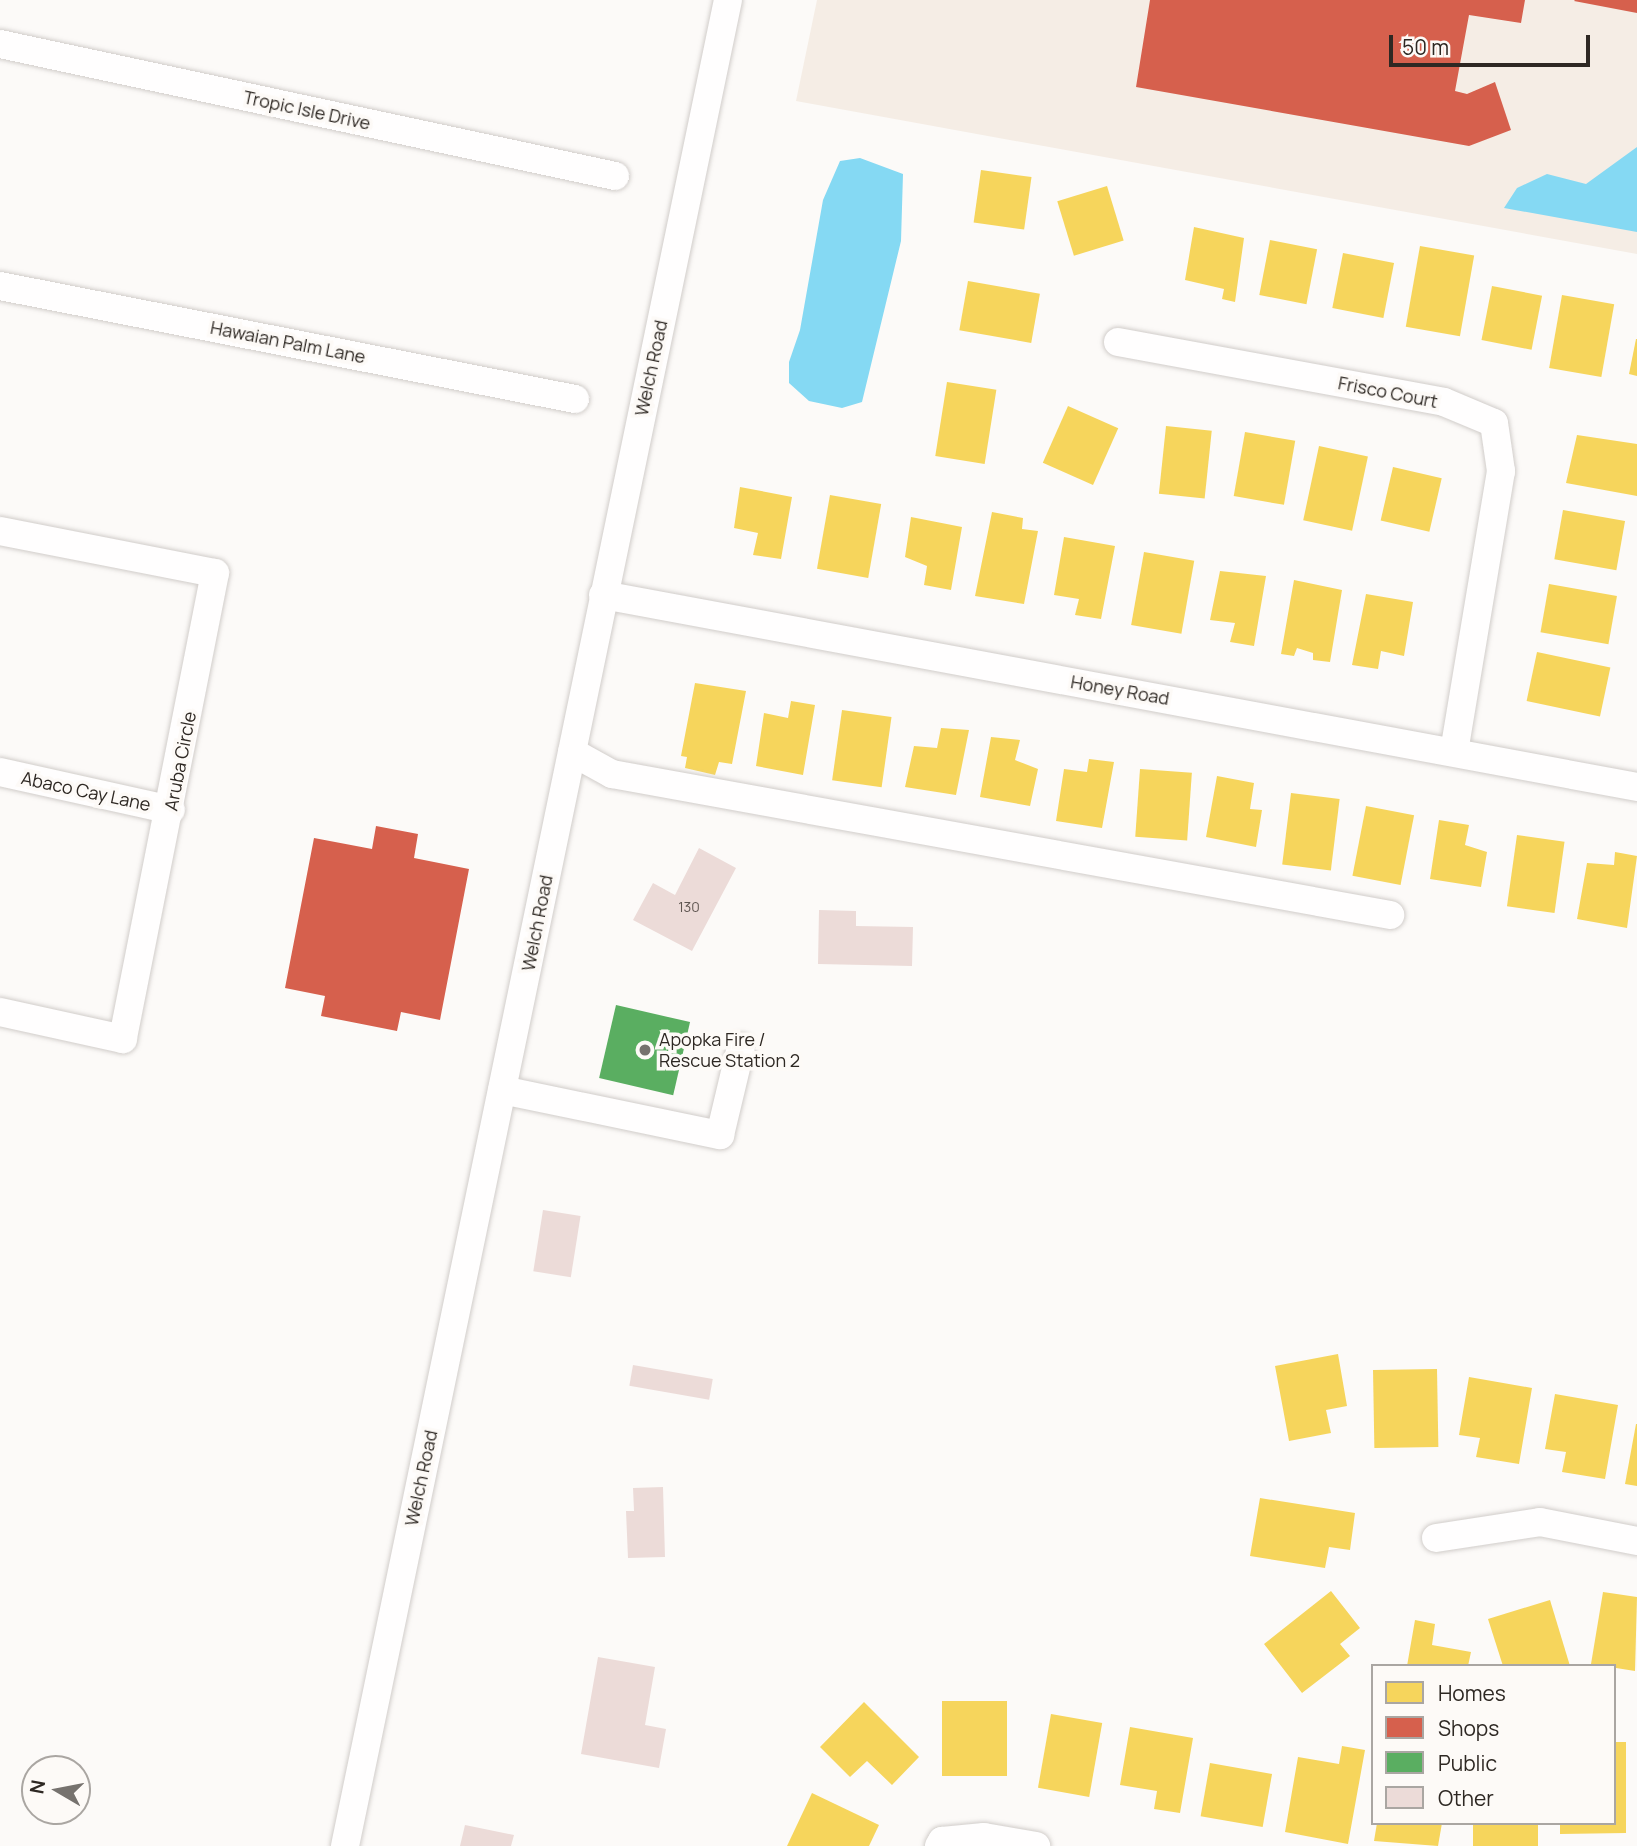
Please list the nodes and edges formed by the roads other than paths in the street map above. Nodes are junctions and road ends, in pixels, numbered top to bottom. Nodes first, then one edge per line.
1 (728, 0) edge
2 (0, 44) edge
3 (615, 176) dead end
4 (0, 286) edge
5 (1118, 342) dead end
6 (575, 399) dead end
7 (0, 531) edge
8 (603, 595) junction
9 (1454, 751) junction
10 (572, 752) junction
11 (0, 772) edge
12 (1637, 787) edge
13 (171, 810) junction
14 (1390, 915) dead end
15 (0, 1012) edge
16 (741, 1047) dead end
17 (502, 1090) junction
18 (1436, 1538) dead end
19 (1637, 1541) edge
20 (345, 1846) edge
21 (939, 1846) edge
22 (1036, 1846) edge

1 - 8 street, Welch Road
2 - 3 street, Tropic Isle Drive
4 - 6 street, Hawaian Palm Lane
5 - 9 street, Frisco Court
7 - 13 street, Aruba Circle
8 - 9 street, Honey Road
8 - 10 street, Welch Road
9 - 12 street, Honey Road
10 - 14 street
10 - 17 street, Welch Road
11 - 13 street, Abaco Cay Lane
13 - 15 street, Aruba Circle
16 - 17 street
17 - 20 street, Welch Road
18 - 19 street
21 - 22 street

